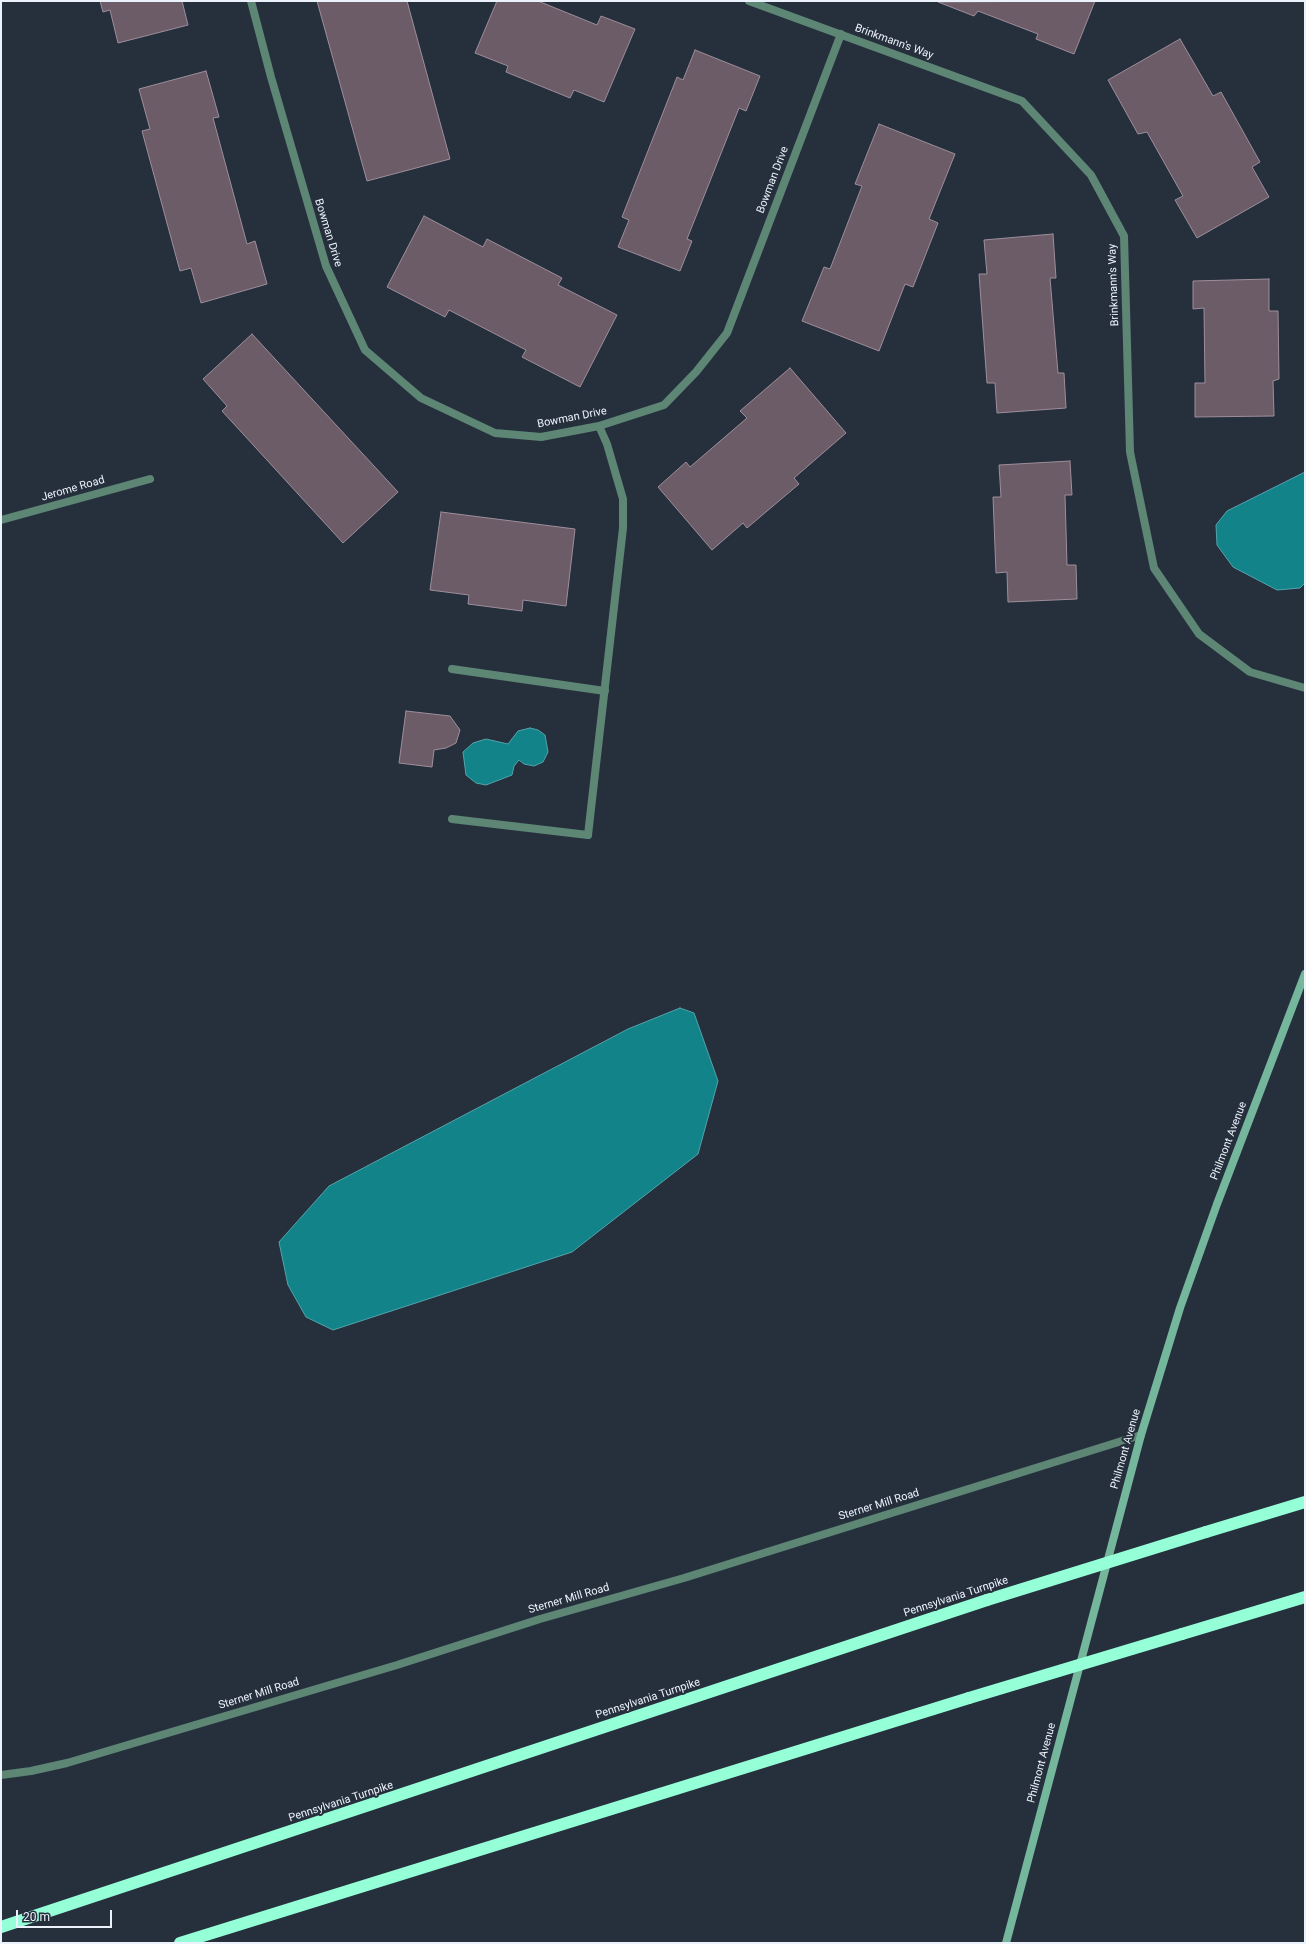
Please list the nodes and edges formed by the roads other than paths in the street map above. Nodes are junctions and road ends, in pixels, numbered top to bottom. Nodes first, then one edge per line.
1 (251, 1) edge
2 (749, 1) edge
3 (841, 34) junction
4 (599, 426) junction
5 (150, 479) dead end
6 (1, 520) edge
7 (452, 669) dead end
8 (1305, 688) edge
9 (605, 691) junction
10 (452, 819) dead end
11 (1305, 974) edge
12 (1141, 1435) junction
13 (1305, 1502) edge
14 (1305, 1597) edge
15 (1, 1775) edge
16 (1, 1927) edge
17 (180, 1943) edge
18 (1006, 1943) edge

1 - 4 street, Bowman Drive
2 - 3 street, Brinkmann's Way
3 - 4 street, Bowman Drive
3 - 8 street, Brinkmann's Way
4 - 9 street
5 - 6 street, Jerome Road
7 - 9 street
9 - 10 street
11 - 12 main road, Philmont Avenue
12 - 15 street, Sterner Mill Road
12 - 18 main road, Philmont Avenue
13 - 16 highway, Pennsylvania Turnpike, bridge
14 - 17 highway, bridge

